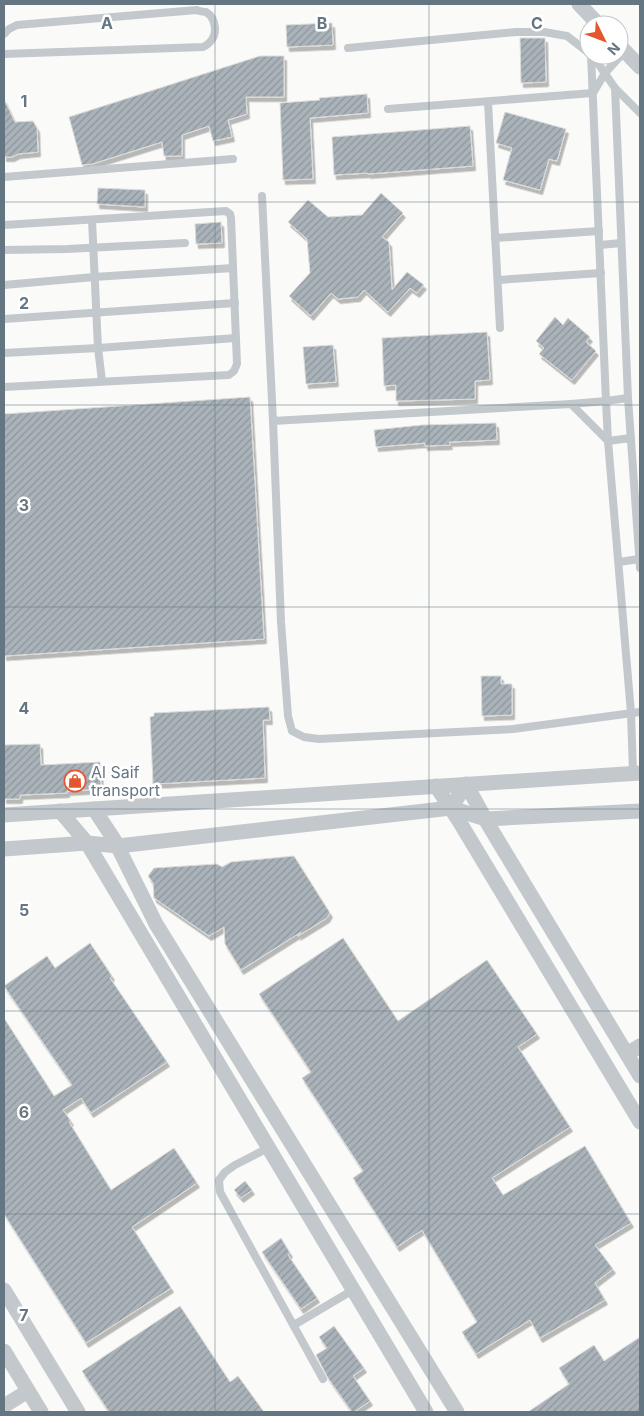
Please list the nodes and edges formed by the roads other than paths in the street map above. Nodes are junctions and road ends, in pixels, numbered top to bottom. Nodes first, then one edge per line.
1 (579, 4) edge
2 (589, 15) edge
3 (4, 34) edge
4 (579, 45) edge
5 (348, 48) dead end
6 (4, 54) edge
7 (629, 56) edge
8 (592, 65) edge
9 (599, 65) edge
10 (610, 65) edge
11 (640, 68) edge
12 (605, 73) junction
13 (615, 88) junction
14 (593, 93) junction
15 (488, 102) junction
16 (388, 109) dead end
17 (640, 113) edge
18 (233, 159) dead end
19 (4, 177) edge
20 (262, 196) dead end
21 (92, 220) junction
22 (4, 225) edge
23 (599, 231) junction
24 (495, 238) junction
25 (622, 242) junction
26 (185, 243) dead end
27 (600, 245) junction
28 (93, 248) junction
29 (4, 250) edge
30 (233, 268) junction
31 (601, 274) junction
32 (94, 277) junction
33 (498, 280) junction
34 (4, 285) edge
35 (235, 302) junction
36 (96, 312) junction
37 (4, 319) edge
38 (500, 328) dead end
39 (236, 338) junction
40 (98, 348) junction
41 (4, 353) edge
42 (102, 381) junction
43 (4, 387) edge
44 (628, 398) junction
45 (606, 401) junction
46 (571, 404) junction
47 (272, 421) junction
48 (631, 438) junction
49 (608, 441) junction
50 (640, 559) edge
51 (619, 562) junction
52 (640, 568) edge
53 (640, 712) edge
54 (630, 713) junction
55 (637, 773) edge
56 (466, 784) junction
57 (436, 786) junction
58 (451, 808) junction
59 (94, 809) junction
60 (60, 811) junction
61 (640, 811) edge
62 (4, 815) edge
63 (486, 819) junction
64 (87, 843) junction
65 (118, 846) junction
66 (4, 848) edge
67 (640, 1046) edge
68 (627, 1054) junction
69 (640, 1076) edge
70 (640, 1122) edge
71 (268, 1148) junction
72 (4, 1290) edge
73 (353, 1290) junction
74 (294, 1324) junction
75 (4, 1351) edge
76 (324, 1379) dead end
77 (28, 1391) junction
78 (4, 1406) edge
79 (41, 1412) edge
80 (78, 1412) edge
81 (426, 1412) edge
82 (458, 1412) edge

1 - 2 street
3 - 6 lane
4 - 5 lane
7 - 11 street
8 - 14 lane
9 - 12 lane
10 - 12 lane
12 - 13 lane
12 - 14 lane
13 - 17 lane
13 - 25 lane
14 - 15 lane
14 - 23 lane
15 - 16 lane
15 - 24 lane
18 - 19 lane
20 - 47 lane
21 - 22 lane
21 - 28 lane
21 - 30 lane
23 - 24 lane
23 - 27 lane
24 - 33 lane
25 - 27 lane
25 - 44 lane
26 - 28 lane
27 - 31 lane
28 - 29 lane
28 - 32 lane
30 - 32 lane
30 - 35 lane
31 - 33 lane
31 - 45 lane
32 - 34 lane
32 - 36 lane
33 - 38 lane
35 - 36 lane
35 - 39 lane
36 - 37 lane
36 - 40 lane
39 - 40 lane
39 - 42 lane
40 - 41 lane
40 - 42 lane
42 - 43 lane
44 - 45 lane
44 - 48 lane
45 - 46 lane
45 - 49 lane
46 - 47 lane
46 - 49 lane
47 - 54 lane
48 - 49 lane
48 - 50 lane
49 - 51 lane
50 - 51 lane
50 - 52 lane
51 - 54 lane
53 - 54 lane
54 - 55 lane
55 - 56 street
56 - 57 street
56 - 58 street
56 - 63 street
57 - 58 street
57 - 59 street
58 - 63 street
58 - 65 street
58 - 70 street
59 - 60 street
59 - 65 street
60 - 62 street
60 - 64 street
61 - 63 street
63 - 68 street
64 - 65 street
64 - 66 street
64 - 71 street
65 - 82 street
67 - 68 street
68 - 69 street
71 - 73 street
71 - 74 lane
72 - 80 street
73 - 74 lane
73 - 81 street
74 - 76 lane
75 - 77 street
77 - 78 street
77 - 79 street

